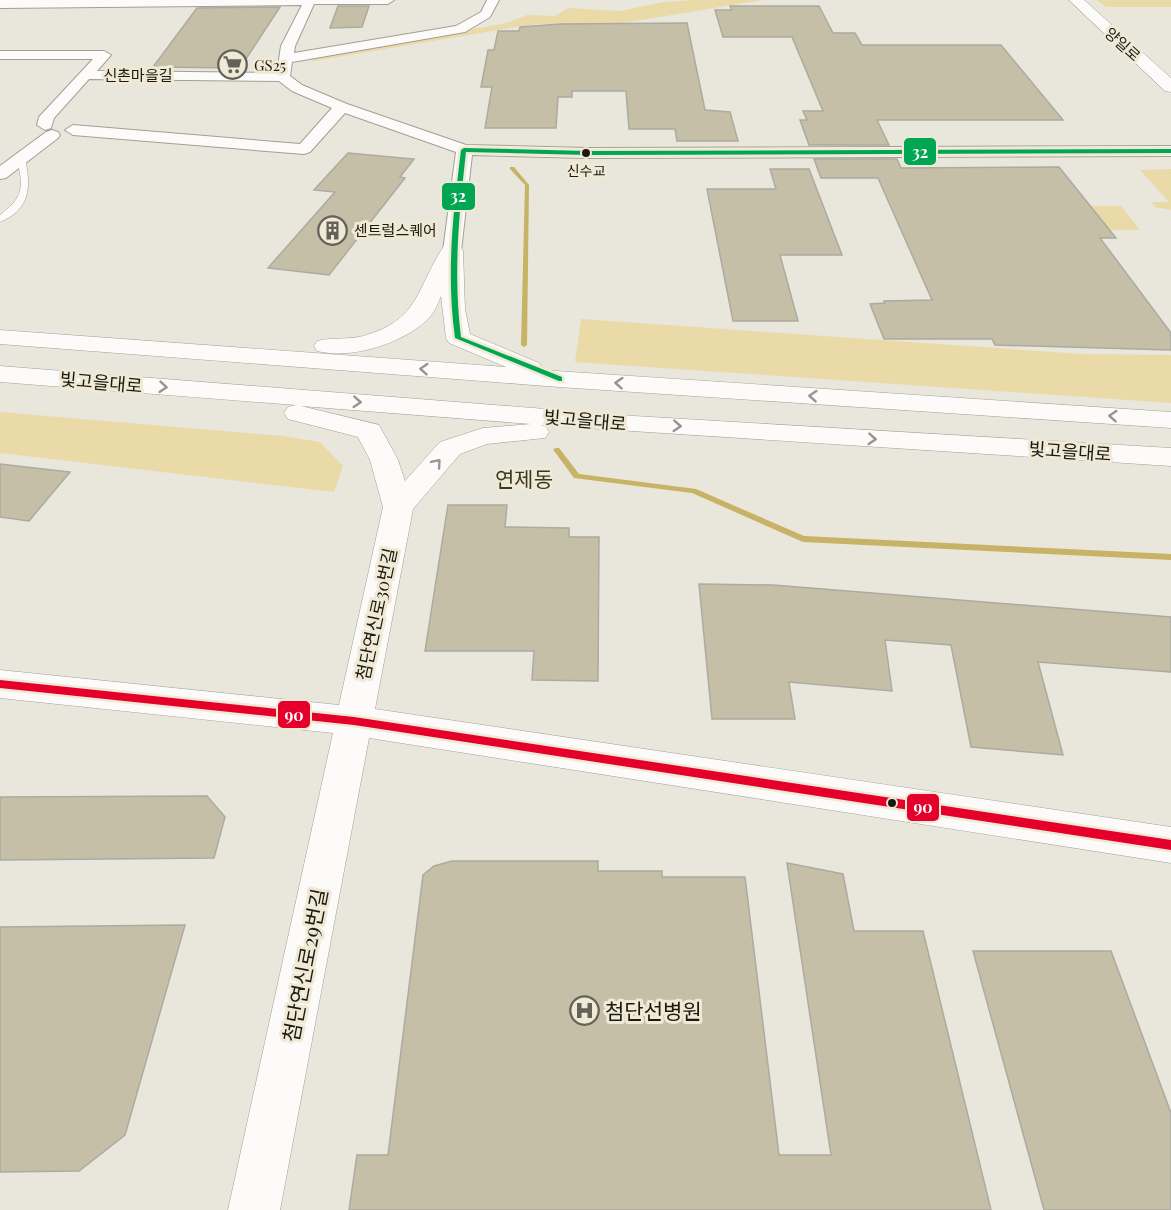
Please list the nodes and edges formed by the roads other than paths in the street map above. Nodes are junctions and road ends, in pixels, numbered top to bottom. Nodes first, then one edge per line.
1 (310, 0) edge
2 (388, 0) edge
3 (494, 0) edge
4 (1076, 0) edge
5 (0, 4) edge
6 (0, 55) edge
7 (285, 59) junction
8 (87, 75) junction
9 (284, 77) junction
10 (1171, 87) edge
11 (342, 107) junction
12 (49, 130) junction
13 (464, 150) junction
14 (1171, 151) edge
15 (21, 158) junction
16 (0, 174) edge
17 (0, 219) edge
18 (452, 251) junction
19 (0, 337) edge
20 (215, 354) junction
21 (0, 374) edge
22 (559, 379) junction
23 (194, 390) junction
24 (1171, 420) edge
25 (634, 424) junction
26 (1171, 457) edge
27 (398, 507) junction
28 (0, 684) edge
29 (354, 721) junction
30 (1171, 845) edge
31 (254, 1210) edge

1 - 2 street
1 - 5 street
1 - 7 street
3 - 7 street
4 - 10 main road, 양일로
6 - 8 street, 신촌마을길
7 - 9 street
8 - 9 street, 신촌마을길
8 - 12 street
9 - 11 street
11 - 12 street
11 - 13 street
12 - 15 street
13 - 14 street
13 - 18 street
15 - 16 street
15 - 17 lane
18 - 20 main road
18 - 22 main road
19 - 20 main road, 빛고을대로
22 -> 20 main road, 빛고을대로
21 -> 23 main road, 빛고을대로
24 -> 22 main road, 빛고을대로
23 -> 25 main road, 빛고을대로
23 - 27 main road
25 -> 26 main road, 빛고을대로
27 -> 25 main road
27 - 29 main road, 첨단연신로30번길
28 - 29 main road
29 - 30 main road
29 - 31 main road, 첨단연신로29번길

